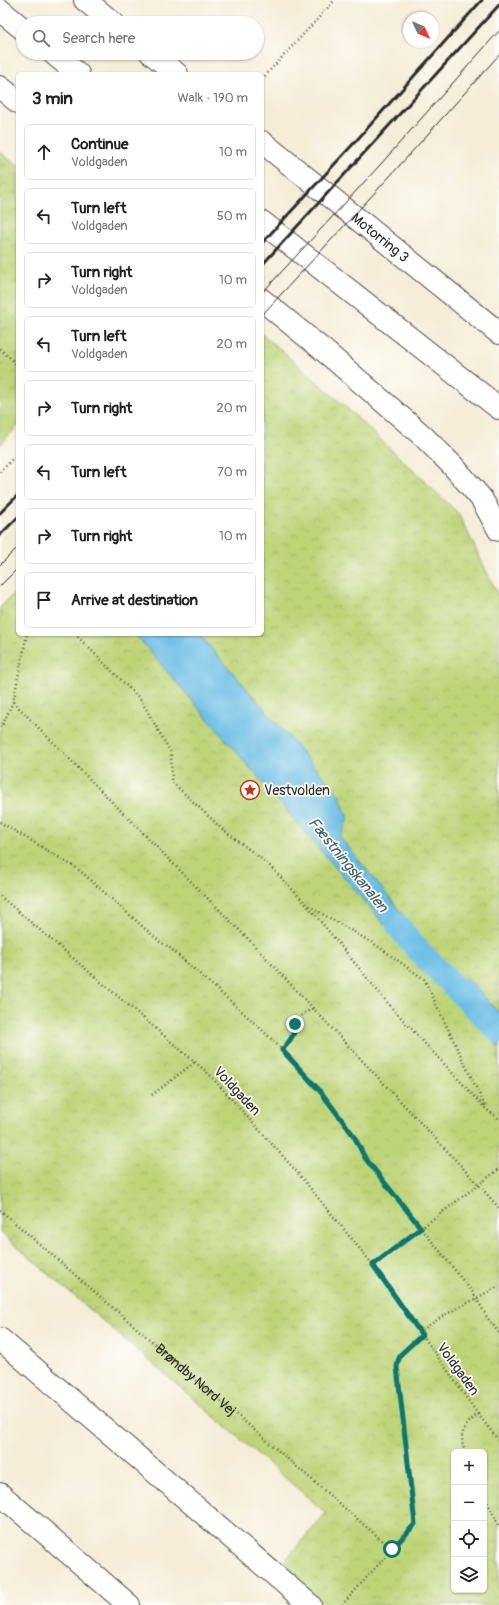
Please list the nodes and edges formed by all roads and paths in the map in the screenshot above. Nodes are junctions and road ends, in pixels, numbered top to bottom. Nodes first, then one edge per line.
1 (85, 0) edge
2 (335, 0) edge
3 (0, 10) edge
4 (104, 16) edge
5 (16, 23) edge
6 (61, 60) edge
7 (160, 60) edge
8 (76, 72) edge
9 (175, 72) edge
10 (264, 77) edge
11 (0, 87) edge
12 (16, 100) edge
13 (264, 144) edge
14 (264, 224) edge
15 (264, 302) edge
16 (465, 305) junction
17 (499, 325) edge
18 (499, 333) edge
19 (0, 349) edge
20 (16, 363) edge
21 (499, 408) edge
22 (16, 455) edge
23 (0, 472) edge
24 (499, 530) edge
25 (27, 636) edge
26 (77, 636) edge
27 (14, 702) junction
28 (0, 727) edge
29 (0, 822) edge
30 (0, 896) edge
31 (307, 905) junction
32 (314, 1008) junction
33 (282, 1050) junction
34 (195, 1062) junction
35 (152, 1095) dead end
36 (486, 1108) junction
37 (499, 1119) edge
38 (499, 1169) edge
39 (478, 1184) junction
40 (499, 1208) edge
41 (0, 1210) edge
42 (421, 1228) junction
43 (373, 1265) junction
44 (499, 1286) edge
45 (477, 1299) junction
46 (419, 1332) junction
47 (499, 1333) edge
48 (422, 1335) junction
49 (0, 1338) edge
50 (478, 1414) junction
51 (499, 1441) edge
52 (464, 1449) edge
53 (0, 1494) edge
54 (487, 1501) edge
55 (499, 1526) edge
56 (392, 1549) junction
57 (307, 1604) edge
58 (129, 1605) edge
59 (342, 1605) edge

1 - 4 main road
2 - 10 path
3 - 5 main road
6 - 8 main road
7 - 9 main road
11 - 12 main road
13 - 16 main road, Motorring 3
14 - 21 main road
15 - 24 main road
16 - 17 main road
16 - 18 main road, Motorring 3
19 - 20 path
22 - 23 path
25 - 27 path
26 - 31 path
27 - 28 path
27 - 32 path
29 - 33 path
30 - 34 path, Voldgaden
31 - 36 path
31 - 36 path
32 - 33 path
32 - 39 path
33 - 42 path
34 - 35 path
34 - 43 path, Voldgaden
36 - 37 path
38 - 39 path
39 - 40 path
39 - 42 path
41 - 56 path, Brøndby Nord Vej
42 - 43 path
42 - 45 path
43 - 46 path, Voldgaden
44 - 45 path
45 - 46 path
45 - 47 path
46 - 48 path, Voldgaden
48 - 50 path, Voldgaden
48 - 56 path, Voldgaden
49 - 57 main road
50 - 51 path, Voldgaden
50 - 52 path, Voldgaden
53 - 58 main road
54 - 55 path
56 - 59 path, Voldgaden

